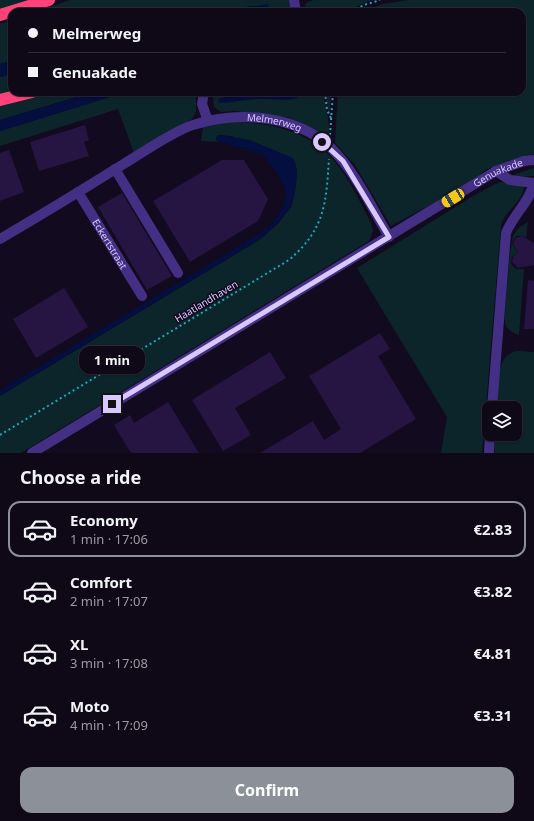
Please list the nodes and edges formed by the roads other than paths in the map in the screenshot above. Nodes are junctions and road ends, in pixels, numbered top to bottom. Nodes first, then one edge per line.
1 (49, 0) edge
2 (23, 8) edge
3 (16, 96) edge
4 (203, 96) edge
5 (0, 100) edge
6 (208, 121) junction
7 (534, 160) edge
8 (115, 169) junction
9 (496, 171) junction
10 (534, 183) edge
11 (78, 192) junction
12 (389, 237) junction
13 (0, 239) edge
14 (178, 273) dead end
15 (142, 296) dead end
16 (493, 401) edge
17 (490, 441) edge
18 (32, 453) edge
19 (489, 453) edge

1 - 2 highway
3 - 5 highway
4 - 6 street
6 - 8 street
6 - 12 street, Melmerweg
7 - 9 street, Genuakade
8 - 11 street
8 - 14 street
9 - 10 street
9 - 12 street, Genuakade
10 - 16 street
11 - 13 street
11 - 15 street, Eckertstraat
12 - 18 street, Genuakade
17 - 19 street

